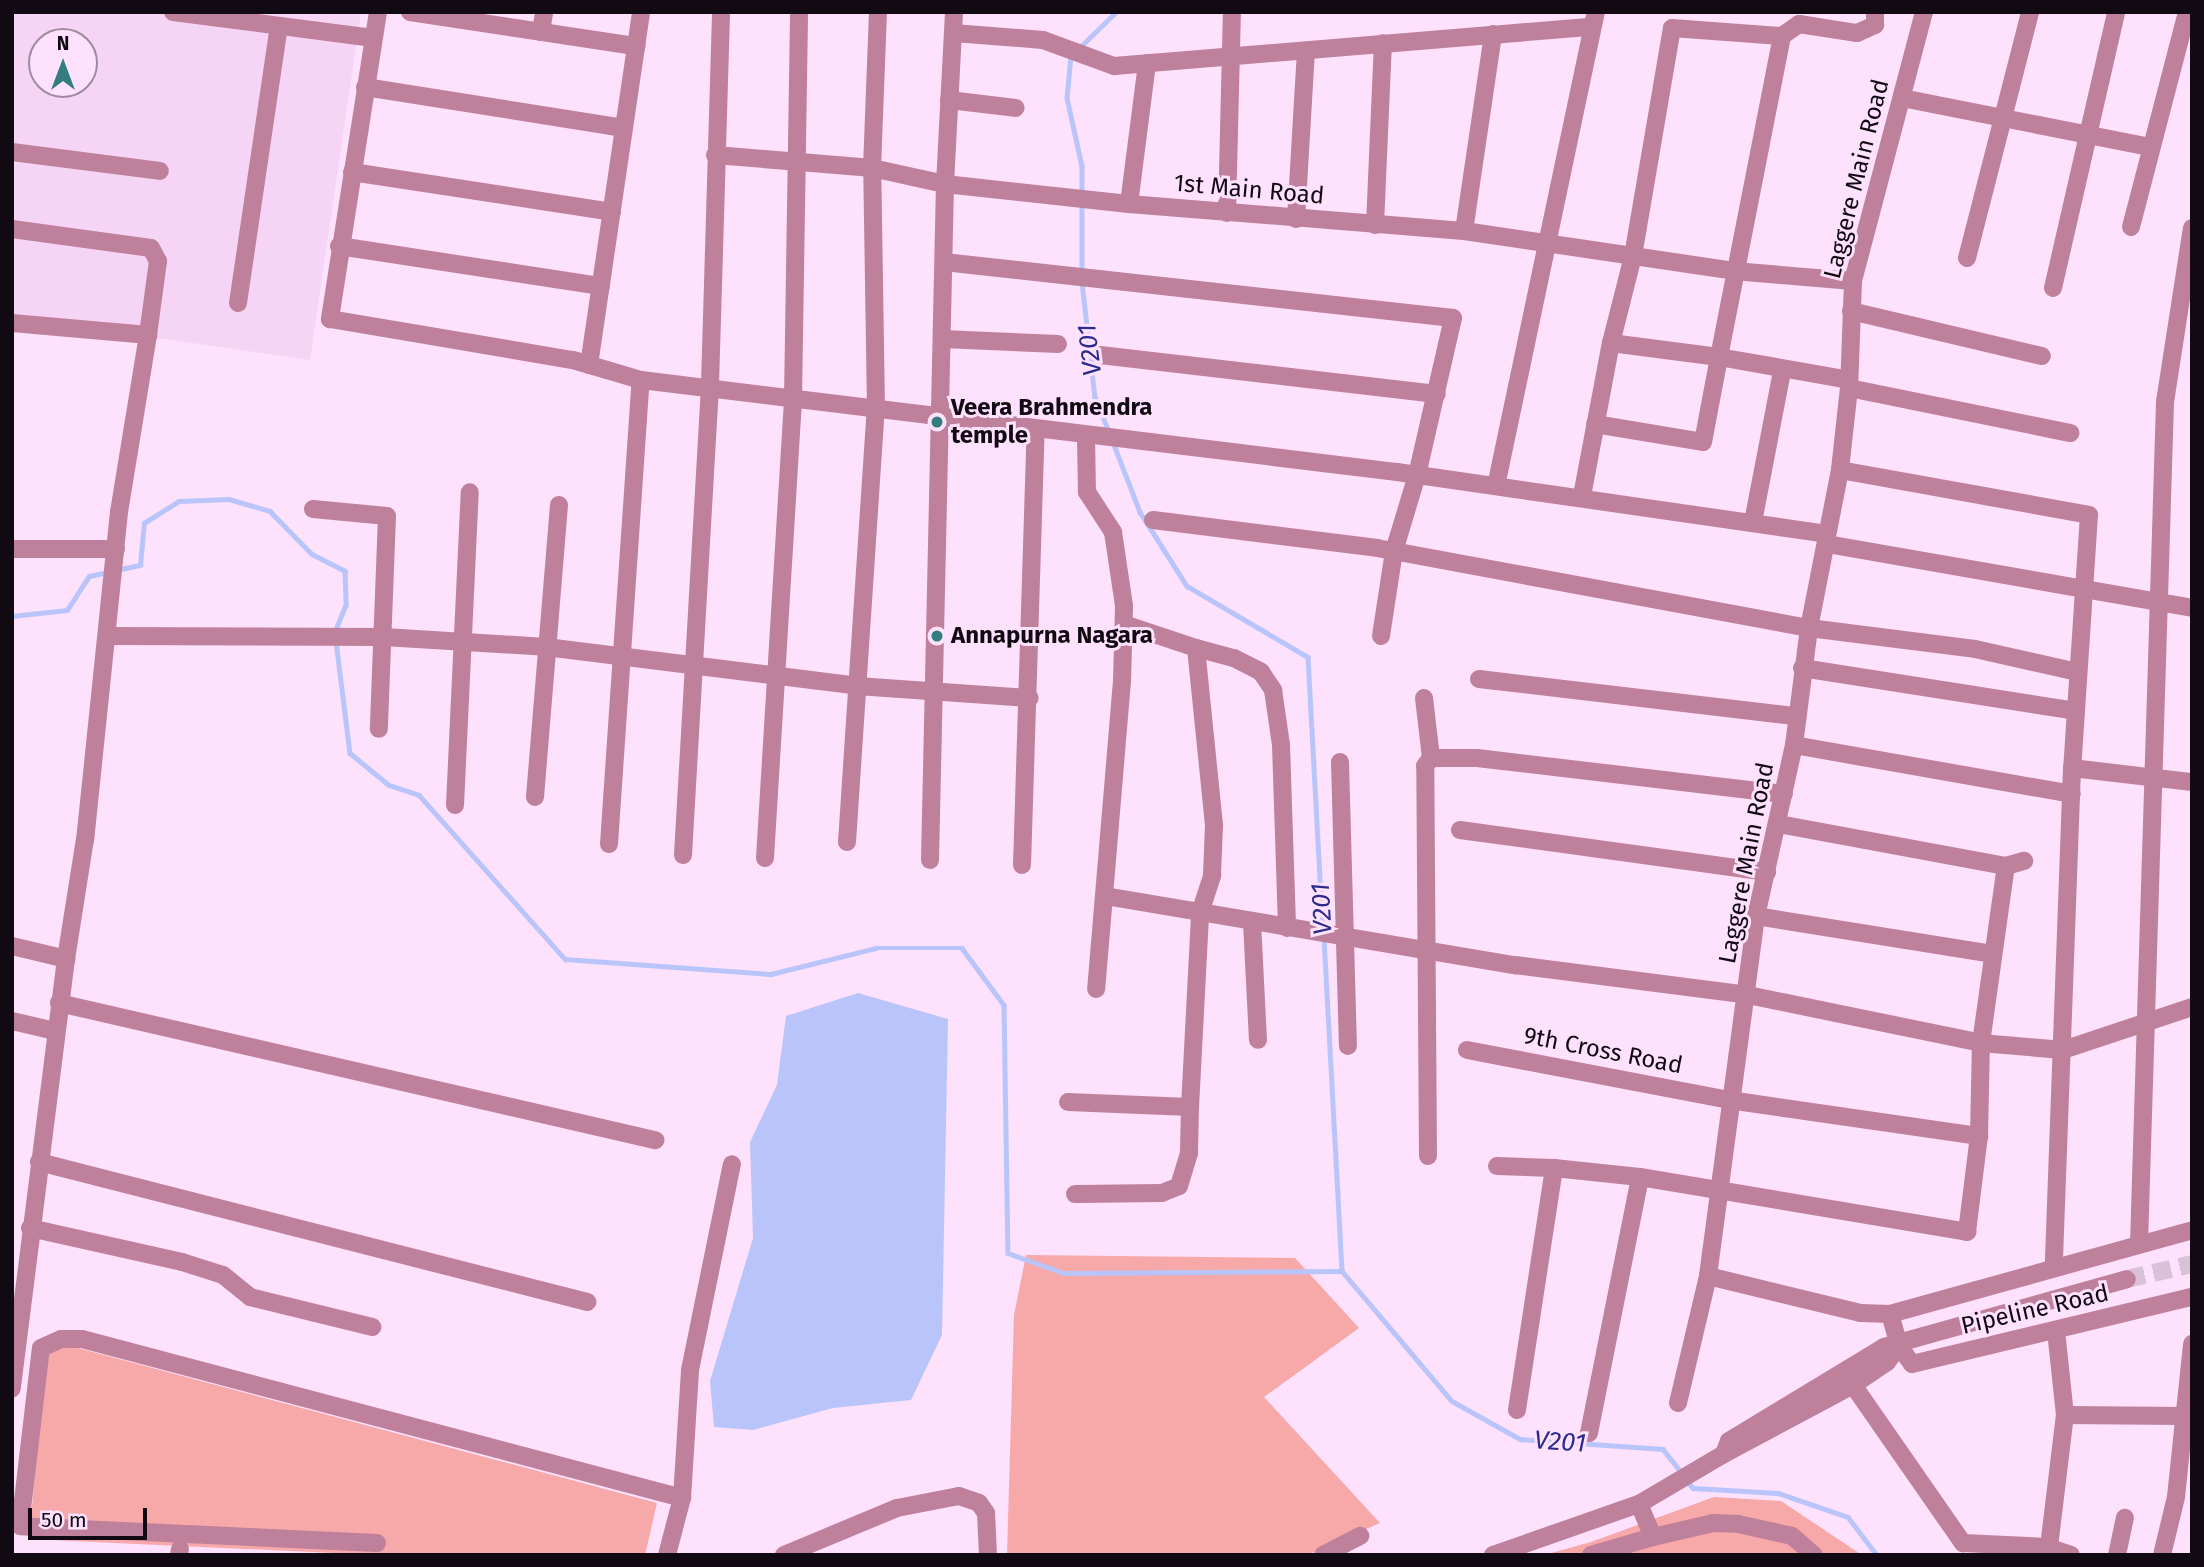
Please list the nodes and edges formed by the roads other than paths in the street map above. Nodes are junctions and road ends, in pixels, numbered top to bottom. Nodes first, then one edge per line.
1 (173, 12) edge
2 (378, 12) edge
3 (410, 12) edge
4 (544, 12) edge
5 (641, 12) edge
6 (720, 12) edge
7 (799, 12) edge
8 (878, 12) edge
9 (954, 12) edge
10 (1232, 12) edge
11 (1875, 12) edge
12 (1924, 12) edge
13 (2030, 12) edge
14 (2116, 12) edge
15 (2187, 12) edge
16 (462, 16) edge
17 (1799, 18) edge
18 (1594, 20) edge
19 (1674, 20) edge
20 (279, 26) junction
21 (541, 32) junction
22 (953, 33) junction
23 (1493, 34) junction
24 (1782, 36) junction
25 (373, 38) junction
26 (1383, 43) junction
27 (636, 46) junction
28 (1306, 51) junction
29 (1230, 58) junction
30 (1147, 63) junction
31 (365, 87) junction
32 (1902, 98) junction
33 (949, 100) junction
34 (1016, 108) dead end
35 (2003, 117) junction
36 (624, 128) junction
37 (2090, 133) junction
38 (2149, 147) junction
39 (12, 152) edge
40 (715, 155) junction
41 (795, 159) junction
42 (872, 168) junction
43 (160, 172) dead end
44 (352, 172) junction
45 (945, 184) junction
46 (1129, 204) junction
47 (612, 212) junction
48 (1227, 213) junction
49 (1296, 219) junction
50 (1375, 225) junction
51 (2131, 227) dead end
52 (2192, 228) edge
53 (12, 229) edge
54 (1464, 231) junction
55 (1549, 240) junction
56 (340, 246) junction
57 (1633, 256) junction
58 (1967, 258) dead end
59 (944, 262) junction
60 (1734, 271) junction
61 (1853, 281) junction
62 (601, 286) junction
63 (2053, 288) dead end
64 (238, 303) dead end
65 (1851, 311) junction
66 (12, 323) edge
67 (148, 335) junction
68 (943, 340) junction
69 (1611, 343) junction
70 (1058, 344) dead end
71 (1100, 355) dead end
72 (2042, 355) dead end
73 (1719, 357) junction
74 (589, 365) junction
75 (1782, 371) junction
76 (641, 380) junction
77 (1849, 384) junction
78 (710, 385) junction
79 (1437, 394) junction
80 (793, 399) junction
81 (876, 410) junction
82 (942, 418) junction
83 (1595, 424) junction
84 (1035, 430) junction
85 (2070, 433) dead end
86 (1086, 437) junction
87 (1840, 470) junction
88 (1417, 475) junction
89 (1496, 486) junction
90 (470, 492) dead end
91 (1582, 496) junction
92 (559, 505) dead end
93 (313, 509) dead end
94 (1153, 520) dead end
95 (1753, 522) junction
96 (1827, 539) junction
97 (12, 549) edge
98 (1394, 551) junction
99 (115, 554) junction
100 (2083, 593) junction
101 (2161, 605) junction
102 (2192, 608) edge
103 (1124, 624) junction
104 (1809, 628) junction
105 (107, 636) junction
106 (1381, 636) dead end
107 (383, 637) junction
108 (464, 643) junction
109 (547, 647) junction
110 (1196, 648) junction
111 (622, 656) junction
112 (695, 664) junction
113 (1802, 668) junction
114 (2077, 672) junction
115 (778, 676) junction
116 (1479, 679) dead end
117 (857, 686) junction
118 (936, 690) junction
119 (1030, 698) junction
120 (1424, 698) dead end
121 (2076, 711) junction
122 (1794, 716) junction
123 (379, 729) dead end
124 (1794, 745) junction
125 (1431, 758) junction
126 (1340, 762) dead end
127 (2072, 768) junction
128 (2152, 779) junction
129 (2192, 782) edge
130 (1784, 794) junction
131 (2072, 794) junction
132 (535, 797) dead end
133 (455, 805) dead end
134 (1779, 824) junction
135 (1460, 830) dead end
136 (847, 842) dead end
137 (609, 844) dead end
138 (683, 855) dead end
139 (765, 858) dead end
140 (930, 860) dead end
141 (2024, 861) dead end
142 (1022, 865) dead end
143 (2006, 866) junction
144 (1767, 872) junction
145 (1105, 896) junction
146 (1200, 913) junction
147 (1756, 916) junction
148 (1252, 922) junction
149 (1287, 928) junction
150 (1344, 937) junction
151 (12, 946) edge
152 (1425, 950) junction
153 (1992, 954) junction
154 (66, 959) junction
155 (1096, 989) dead end
156 (1748, 995) junction
157 (59, 1003) junction
158 (2192, 1007) edge
159 (12, 1021) edge
160 (2143, 1025) junction
161 (55, 1031) junction
162 (1258, 1040) dead end
163 (1981, 1043) junction
164 (1348, 1046) dead end
165 (1467, 1050) dead end
166 (2063, 1050) junction
167 (1729, 1100) junction
168 (1068, 1102) dead end
169 (1190, 1107) junction
170 (1979, 1136) junction
171 (655, 1140) dead end
172 (1429, 1156) dead end
173 (38, 1162) junction
174 (732, 1164) dead end
175 (1497, 1166) dead end
176 (1553, 1168) junction
177 (1640, 1177) junction
178 (1723, 1191) junction
179 (1075, 1194) dead end
180 (12, 1220) edge
181 (30, 1225) junction
182 (2192, 1230) edge
183 (2139, 1244) junction
184 (2054, 1265) junction
185 (1708, 1276) junction
186 (2127, 1279) tunnel mouth
187 (2192, 1297) edge
188 (587, 1302) dead end
189 (1889, 1314) junction
190 (372, 1327) dead end
191 (2056, 1331) junction
192 (2192, 1344) edge
193 (1899, 1346) junction
194 (1853, 1385) junction
195 (12, 1389) edge
196 (1678, 1403) dead end
197 (1517, 1410) dead end
198 (2065, 1415) junction
199 (2183, 1416) junction
200 (1589, 1433) dead end
201 (1724, 1454) junction
202 (682, 1499) junction
203 (1639, 1504) junction
204 (2125, 1518) dead end
205 (1360, 1536) dead end
206 (1653, 1537) junction
207 (377, 1544) dead end
208 (2048, 1551) edge
209 (667, 1555) edge
210 (784, 1555) edge
211 (988, 1555) edge
212 (1323, 1555) edge
213 (1493, 1555) edge
214 (1591, 1555) edge
215 (1814, 1555) edge
216 (2071, 1555) edge
217 (2117, 1555) edge
218 (2162, 1555) edge

1 - 20 street
2 - 25 street
3 - 16 street
4 - 21 street
5 - 27 street
6 - 40 street
7 - 41 street
8 - 42 street
9 - 22 street
10 - 29 street
11 - 17 street
12 - 32 street, Laggere Main Road
13 - 35 street
14 - 37 street
15 - 38 street
16 - 21 street
17 - 24 street
18 - 23 street
18 - 55 street
19 - 24 street
19 - 57 street
20 - 25 street
20 - 64 street
21 - 27 street
22 - 30 street
22 - 33 street
23 - 26 street
23 - 54 street
24 - 60 street
25 - 31 street
26 - 28 street
26 - 50 street
27 - 36 street
28 - 29 street
28 - 49 street
29 - 30 street
29 - 48 street
30 - 46 street
31 - 36 street
31 - 44 street
32 - 35 street
32 - 61 street, Laggere Main Road
33 - 34 street
33 - 45 street
35 - 37 street
35 - 58 street
36 - 47 street
37 - 38 street
37 - 63 street
38 - 51 street
39 - 43 street
40 - 41 street, 1st Main Road
40 - 78 street
41 - 42 street, 1st Main Road
41 - 80 street
42 - 45 street, 1st Main Road
42 - 81 street
44 - 47 street
44 - 56 street
45 - 46 street, 1st Main Road
45 - 59 street
46 - 48 street, 1st Main Road
47 - 62 street
48 - 49 street, 1st Main Road
49 - 50 street, 1st Main Road
50 - 54 street, 1st Main Road
52 - 101 street
53 - 67 street
54 - 55 street, 1st Main Road
55 - 57 street, 1st Main Road
55 - 89 street
56 - 62 street
56 - 74 street
57 - 60 street, 1st Main Road
57 - 69 street
59 - 68 street
59 - 79 street
60 - 61 street, 1st Main Road
60 - 73 street
61 - 65 street, Laggere Main Road
62 - 74 street
65 - 72 street
65 - 77 street, Laggere Main Road
66 - 67 street
67 - 99 street
68 - 70 street
68 - 82 street
69 - 73 street
69 - 83 street
71 - 79 street
73 - 75 street
73 - 83 street
74 - 76 street
75 - 77 street
75 - 95 street
76 - 78 street
76 - 111 street
77 - 85 street
77 - 87 street, Laggere Main Road
78 - 80 street
78 - 112 street
79 - 88 street
80 - 81 street
80 - 115 street
81 - 82 street
81 - 117 street
82 - 84 street
82 - 118 street
83 - 91 street
84 - 86 street
84 - 119 street
86 - 88 street
86 - 103 street
87 - 96 street, Laggere Main Road
87 - 100 street
88 - 89 street
88 - 98 street
89 - 91 street
90 - 108 street
91 - 95 street
92 - 109 street
93 - 107 street
94 - 98 street
95 - 96 street
96 - 100 street
96 - 104 street, Laggere Main Road
97 - 99 street
98 - 104 street
98 - 106 street
99 - 105 street
100 - 101 street
100 - 114 street
101 - 102 street
101 - 128 street
103 - 110 street
103 - 145 street
104 - 113 street, Laggere Main Road
104 - 114 street
105 - 107 street
105 - 154 street
107 - 108 street
107 - 123 street
108 - 109 street
108 - 133 street
109 - 111 street
109 - 132 street
110 - 146 street
110 - 149 street
111 - 112 street
111 - 137 street
112 - 115 street
112 - 138 street
113 - 121 street
113 - 122 street, Laggere Main Road
114 - 121 street
115 - 117 street
115 - 139 street
116 - 122 street
117 - 118 street
117 - 136 street
118 - 119 street
118 - 140 street
119 - 142 street
120 - 125 street
121 - 127 street
122 - 124 street, Laggere Main Road
124 - 130 street, Laggere Main Road
124 - 131 street
125 - 130 street
125 - 152 street
126 - 150 street
127 - 128 street
127 - 131 street
128 - 129 street
128 - 160 street
130 - 134 street, Laggere Main Road
131 - 166 street
134 - 143 street
134 - 144 street, Laggere Main Road
135 - 144 street
141 - 143 street
143 - 153 street
144 - 147 street, Laggere Main Road
145 - 146 street
145 - 155 street
146 - 148 street
146 - 169 street
147 - 153 street
147 - 156 street, Laggere Main Road
148 - 149 street
148 - 162 street
149 - 150 street
150 - 152 street
150 - 164 street
151 - 154 street
152 - 156 street
152 - 172 street
153 - 163 street
154 - 157 street
156 - 163 street
156 - 167 street, Laggere Main Road
157 - 161 street
157 - 171 street
158 - 160 street
159 - 161 street
160 - 166 street
160 - 183 street
161 - 173 street
163 - 166 street
163 - 170 street
165 - 167 street, 9th Cross Road
166 - 184 street
167 - 170 street, 9th Cross Road
167 - 178 street, Laggere Main Road
168 - 169 street
169 - 179 street
170 - 178 street
173 - 181 street
173 - 188 street
174 - 202 street
175 - 176 street
176 - 177 street
176 - 197 street
177 - 178 street
177 - 200 street
178 - 185 street, Laggere Main Road
180 - 181 street
181 - 190 street
181 - 195 street
182 - 183 street
183 - 184 street
184 - 189 street
185 - 189 street
185 - 196 street, Laggere Main Road
186 - 193 street
187 - 191 street, Pipeline Road
189 - 193 street
191 - 193 street, Pipeline Road
191 - 198 street
192 - 199 street
193 - 194 street
193 - 201 street
194 - 201 street
194 - 208 street
198 - 199 street
198 - 208 street
199 - 218 street
201 - 203 street
202 - 207 street
202 - 209 street
203 - 206 street
203 - 213 street
204 - 217 street
205 - 212 street
206 - 214 street
206 - 215 street
208 - 216 street
210 - 211 street

